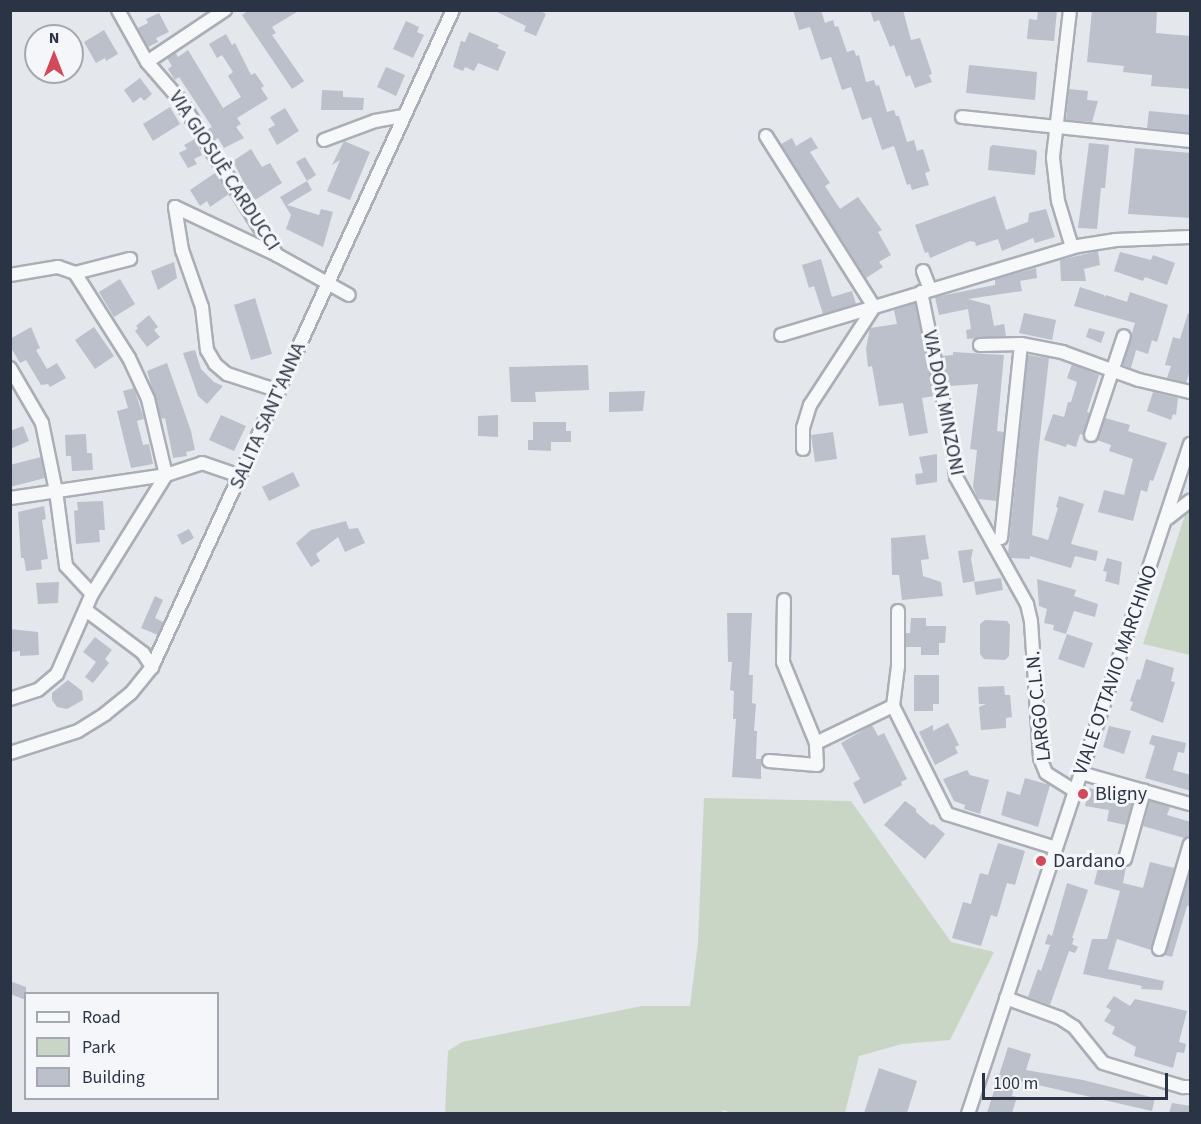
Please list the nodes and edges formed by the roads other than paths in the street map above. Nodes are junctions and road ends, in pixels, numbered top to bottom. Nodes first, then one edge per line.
1 (118, 10) edge
2 (225, 10) edge
3 (453, 10) edge
4 (1070, 10) edge
5 (147, 62) junction
6 (404, 116) junction
7 (962, 117) dead end
8 (1057, 127) junction
9 (766, 136) dead end
10 (324, 140) dead end
11 (1191, 141) edge
12 (1191, 237) edge
13 (1075, 246) junction
14 (277, 255) junction
15 (130, 259) dead end
16 (923, 271) dead end
17 (75, 273) junction
18 (10, 275) edge
19 (327, 285) junction
20 (926, 290) junction
21 (349, 295) dead end
22 (874, 307) junction
23 (781, 335) dead end
24 (1124, 336) dead end
25 (1021, 344) junction
26 (980, 345) dead end
27 (10, 368) edge
28 (1113, 370) junction
29 (279, 391) junction
30 (1191, 392) edge
31 (1090, 435) dead end
32 (1190, 446) edge
33 (803, 449) dead end
34 (166, 475) junction
35 (240, 476) junction
36 (1186, 481) edge
37 (56, 491) junction
38 (10, 498) edge
39 (1191, 501) edge
40 (1167, 519) junction
41 (1001, 538) dead end
42 (92, 594) junction
43 (784, 600) dead end
44 (1027, 604) joint
45 (87, 611) junction
46 (898, 611) dead end
47 (152, 667) junction
48 (10, 699) edge
49 (893, 706) junction
50 (816, 743) junction
51 (10, 753) edge
52 (769, 761) dead end
53 (1081, 773) junction
54 (1075, 791) junction
55 (1144, 791) junction
56 (1191, 804) edge
57 (1191, 844) edge
58 (1056, 848) junction
59 (1125, 859) dead end
60 (1158, 949) dead end
61 (1006, 998) junction
62 (1191, 1087) edge
63 (968, 1113) edge

1 - 5 street, VIA GIOSUÈ CARDUCCI
2 - 5 street
3 - 6 street, SALITA SANT'ANNA
4 - 8 street
5 - 14 street, VIA GIOSUÈ CARDUCCI
6 - 10 street
6 - 19 street, SALITA SANT'ANNA
7 - 8 street
8 - 11 street
8 - 13 street
9 - 22 street
12 - 13 street
13 - 20 street
14 - 19 street, VIA GIOSUÈ CARDUCCI
14 - 29 street
15 - 17 street
16 - 20 street, VIA DON MINZONI
17 - 18 street
17 - 34 street
19 - 21 street, VIA GIOSUÈ CARDUCCI
19 - 29 street, SALITA SANT'ANNA
20 - 22 street
20 - 44 street, VIA DON MINZONI
22 - 23 street
22 - 33 street
24 - 28 street
25 - 26 street
25 - 28 street
25 - 41 street
27 - 37 street
28 - 30 street
28 - 31 street
29 - 35 street, SALITA SANT'ANNA
32 - 36 street, VIALE OTTAVIO MARCHINO
34 - 35 street
34 - 37 street
34 - 42 street
35 - 47 street, SALITA SANT'ANNA
36 - 40 street, VIALE OTTAVIO MARCHINO
37 - 38 street
37 - 42 street
39 - 40 street
40 - 53 street, VIALE OTTAVIO MARCHINO
42 - 45 street
43 - 50 street
44 - 54 street, LARGO C.L.N.
45 - 47 street
45 - 48 street
46 - 49 street
47 - 51 street, SALITA SANT'ANNA
49 - 50 street
49 - 58 street
50 - 52 street
53 - 54 street, VIALE OTTAVIO MARCHINO
53 - 55 street
54 - 58 street, VIALE OTTAVIO MARCHINO
55 - 56 street
55 - 59 street
57 - 60 street
58 - 61 street, VIALE OTTAVIO MARCHINO
61 - 62 street
61 - 63 street, VIALE OTTAVIO MARCHINO

